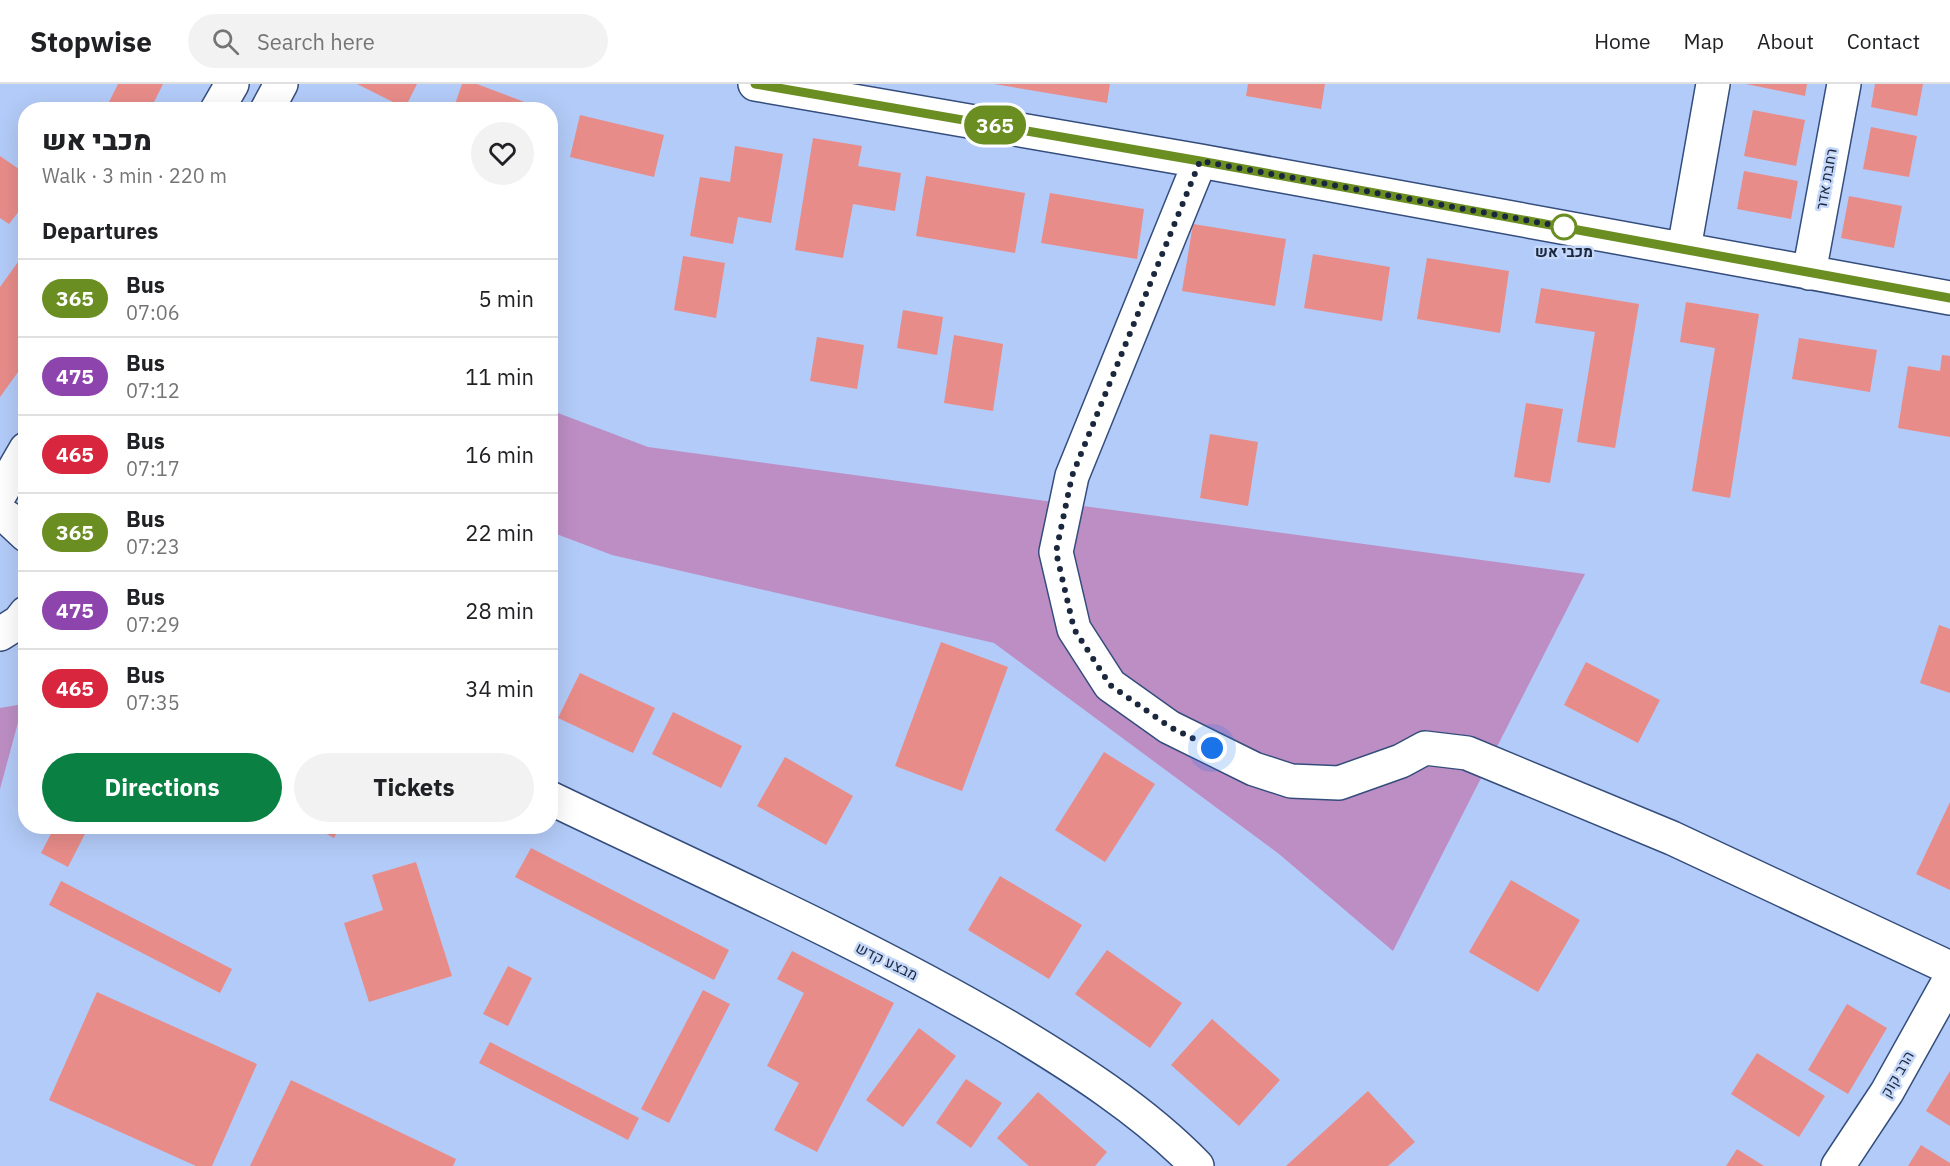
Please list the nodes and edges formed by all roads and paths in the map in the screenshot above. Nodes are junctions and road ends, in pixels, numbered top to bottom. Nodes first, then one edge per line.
1 (232, 84) edge
2 (281, 84) edge
3 (755, 84) edge
4 (1713, 84) edge
5 (1844, 84) edge
6 (222, 102) edge
7 (271, 102) edge
8 (1200, 161) junction
9 (1684, 249) junction
10 (1809, 273) junction
11 (1950, 298) edge
12 (18, 462) edge
13 (0, 494) edge
14 (0, 514) edge
15 (18, 527) edge
16 (18, 623) edge
17 (0, 634) edge
18 (558, 802) edge
19 (1950, 968) edge
20 (1950, 979) edge
21 (1197, 1166) edge
22 (1838, 1166) edge

1 - 6 street
2 - 7 street
3 - 8 street
4 - 9 street
5 - 10 street, רחבת אדר
8 - 9 street
8 - 19 street
9 - 10 street
10 - 11 street
12 - 13 street
14 - 15 street
16 - 17 street
18 - 21 street, מבצע קדש
20 - 22 street, הרב קוק

